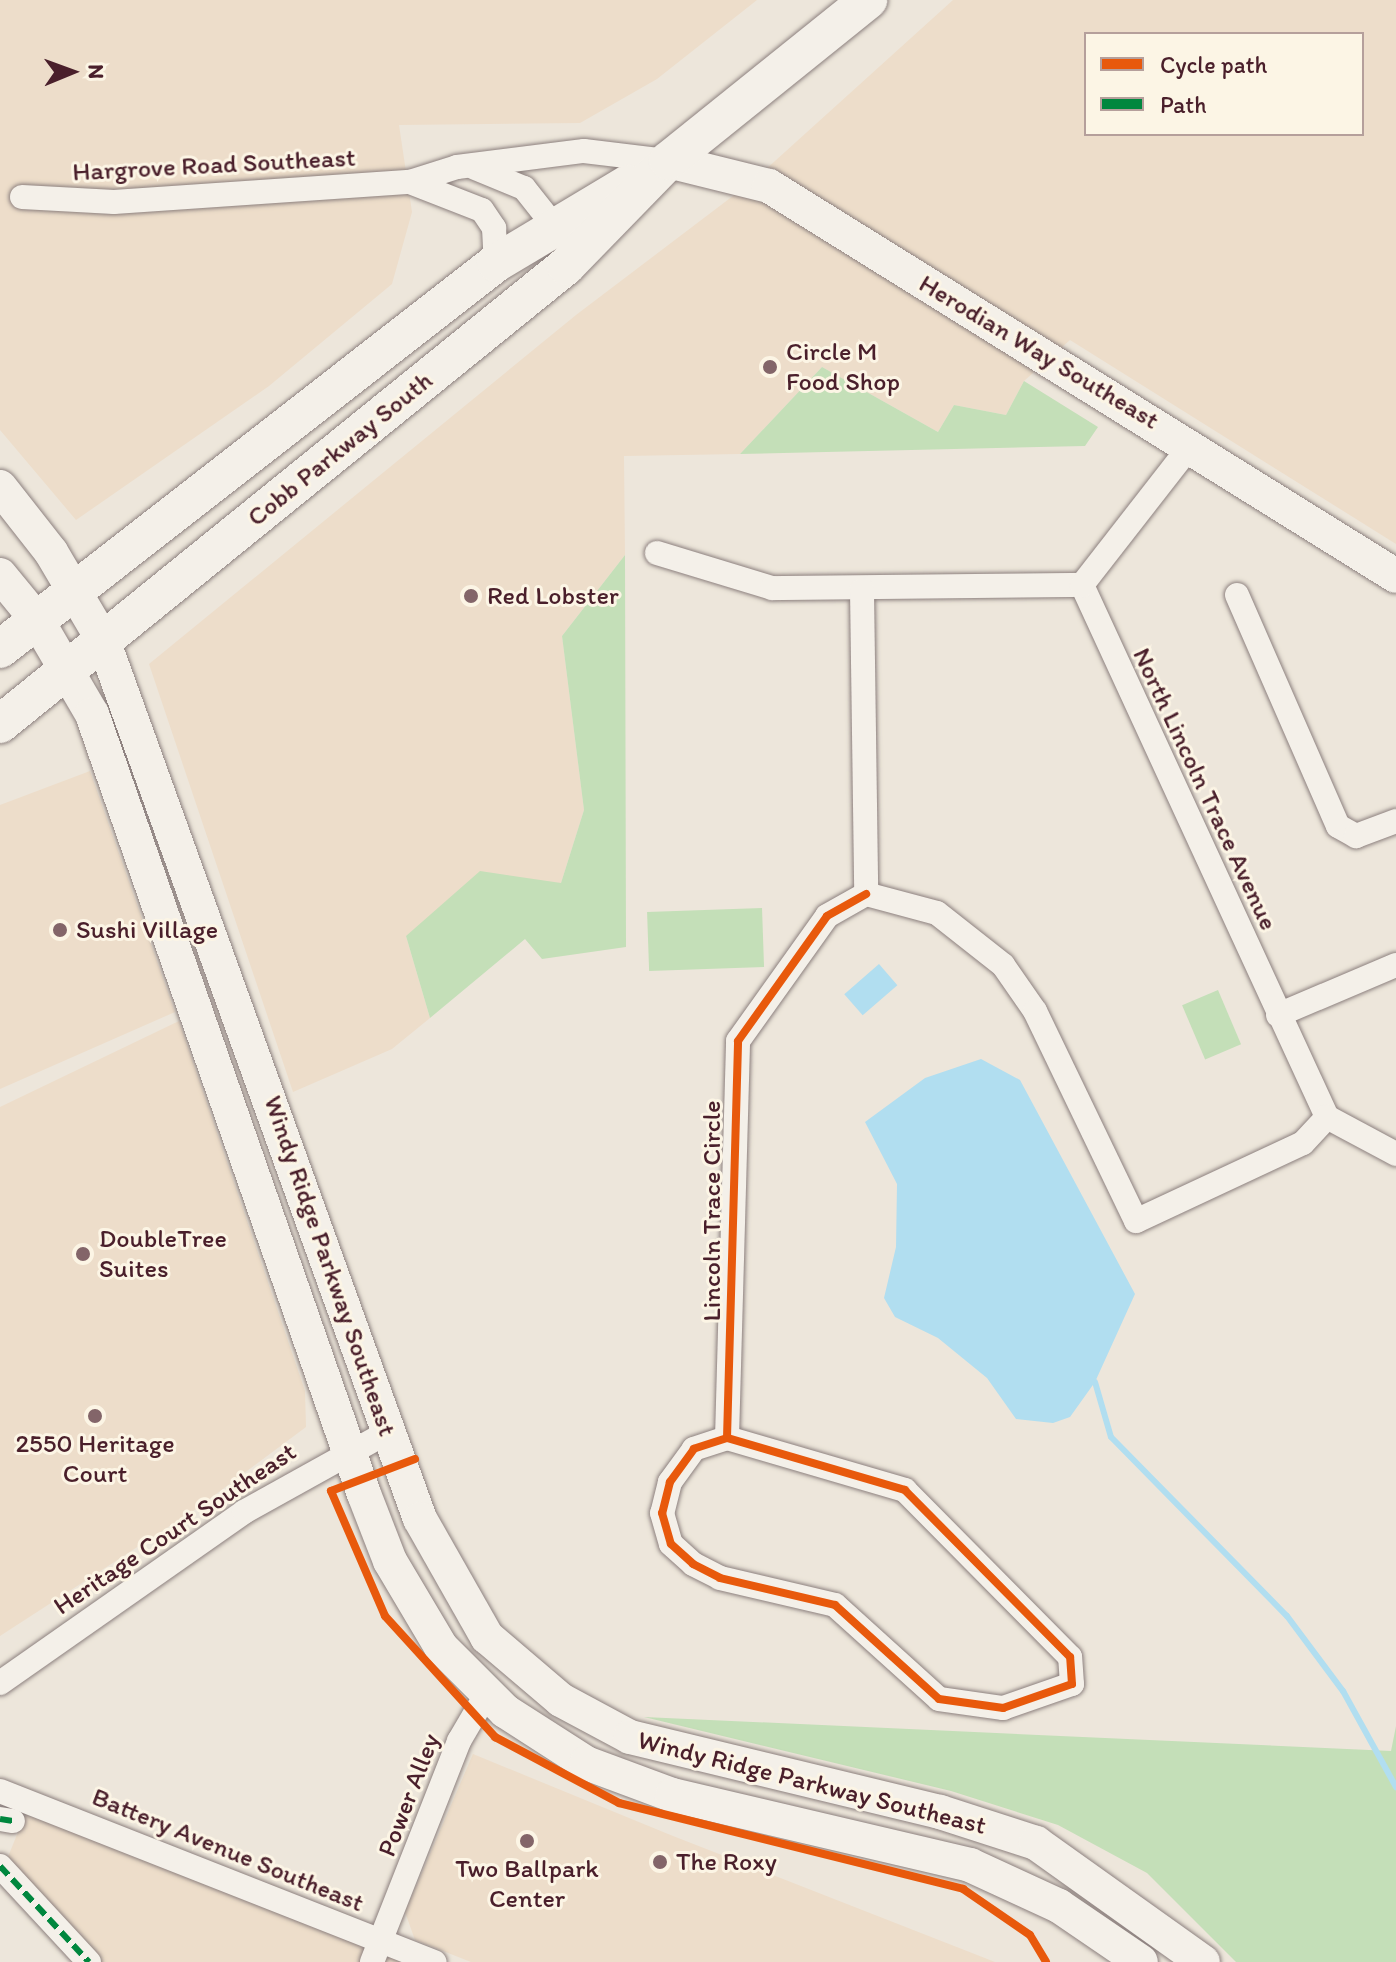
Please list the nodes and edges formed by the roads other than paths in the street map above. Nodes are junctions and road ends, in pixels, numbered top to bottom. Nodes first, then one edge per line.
1 (868, 0) edge
2 (668, 161) junction
3 (469, 166) junction
4 (410, 182) junction
5 (22, 197) dead end
6 (558, 226) junction
7 (496, 263) junction
8 (566, 266) junction
9 (1191, 445) junction
10 (0, 487) edge
11 (657, 553) dead end
12 (0, 575) edge
13 (1396, 576) edge
14 (1082, 585) junction
15 (74, 589) junction
16 (862, 590) junction
17 (1237, 595) dead end
18 (37, 620) junction
19 (103, 640) junction
20 (0, 649) edge
21 (68, 668) junction
22 (0, 724) edge
23 (1396, 821) edge
24 (866, 894) junction
25 (1396, 965) edge
26 (1278, 1015) junction
27 (1327, 1117) junction
28 (1396, 1154) edge
29 (388, 1432) junction
30 (727, 1438) junction
31 (348, 1451) junction
32 (0, 1683) edge
33 (486, 1695) junction
34 (0, 1791) edge
35 (0, 1866) edge
36 (1153, 1921) junction
37 (377, 1951) edge
38 (1132, 1959) edge
39 (89, 1962) edge
40 (435, 1962) edge
41 (1203, 1962) edge

1 - 2 main road, Cobb Parkway South
2 - 3 street, Hargrove Road Southeast
2 - 6 main road, Cobb Parkway South
2 - 8 main road, Cobb Parkway South
2 - 9 main road, Herodian Way Southeast
3 - 4 street, Hargrove Road Southeast
3 - 6 street
4 - 5 street, Hargrove Road Southeast
4 - 7 street, Hargrove Road Southeast
6 - 7 main road, Cobb Parkway South
6 - 8 street
7 - 15 main road, Cobb Parkway South
8 - 19 main road, Cobb Parkway South
9 - 13 main road, Herodian Way Southeast
9 - 14 street
10 - 15 main road, Windy Ridge Parkway Southeast
11 - 16 street
12 - 18 main road, Windy Ridge Parkway Southeast
14 - 16 street
14 - 26 street, North Lincoln Trace Avenue
15 - 18 main road, Cobb Parkway South
15 - 19 main road, Windy Ridge Parkway Southeast
16 - 24 street
17 - 23 street
18 - 20 main road, Cobb Parkway South
18 - 21 main road, Windy Ridge Parkway Southeast
19 - 21 main road, Cobb Parkway South
19 - 29 main road, Windy Ridge Parkway Southeast
21 - 22 main road, Cobb Parkway South
21 - 31 main road, Windy Ridge Parkway Southeast
24 - 27 street
24 - 30 street, Lincoln Trace Circle
25 - 26 street
26 - 27 street, North Lincoln Trace Avenue
27 - 28 street
29 - 31 street, Heritage Court Southeast
29 - 36 main road, Windy Ridge Parkway Southeast
30 - 30 street
31 - 32 street, Heritage Court Southeast
31 - 33 main road, Windy Ridge Parkway Southeast
33 - 37 street, Power Alley
33 - 38 main road, Windy Ridge Parkway Southeast
34 - 37 street, Battery Avenue Southeast
35 - 39 street
36 - 38 street
36 - 41 main road, Windy Ridge Parkway Southeast
37 - 40 street, Battery Avenue Southeast

